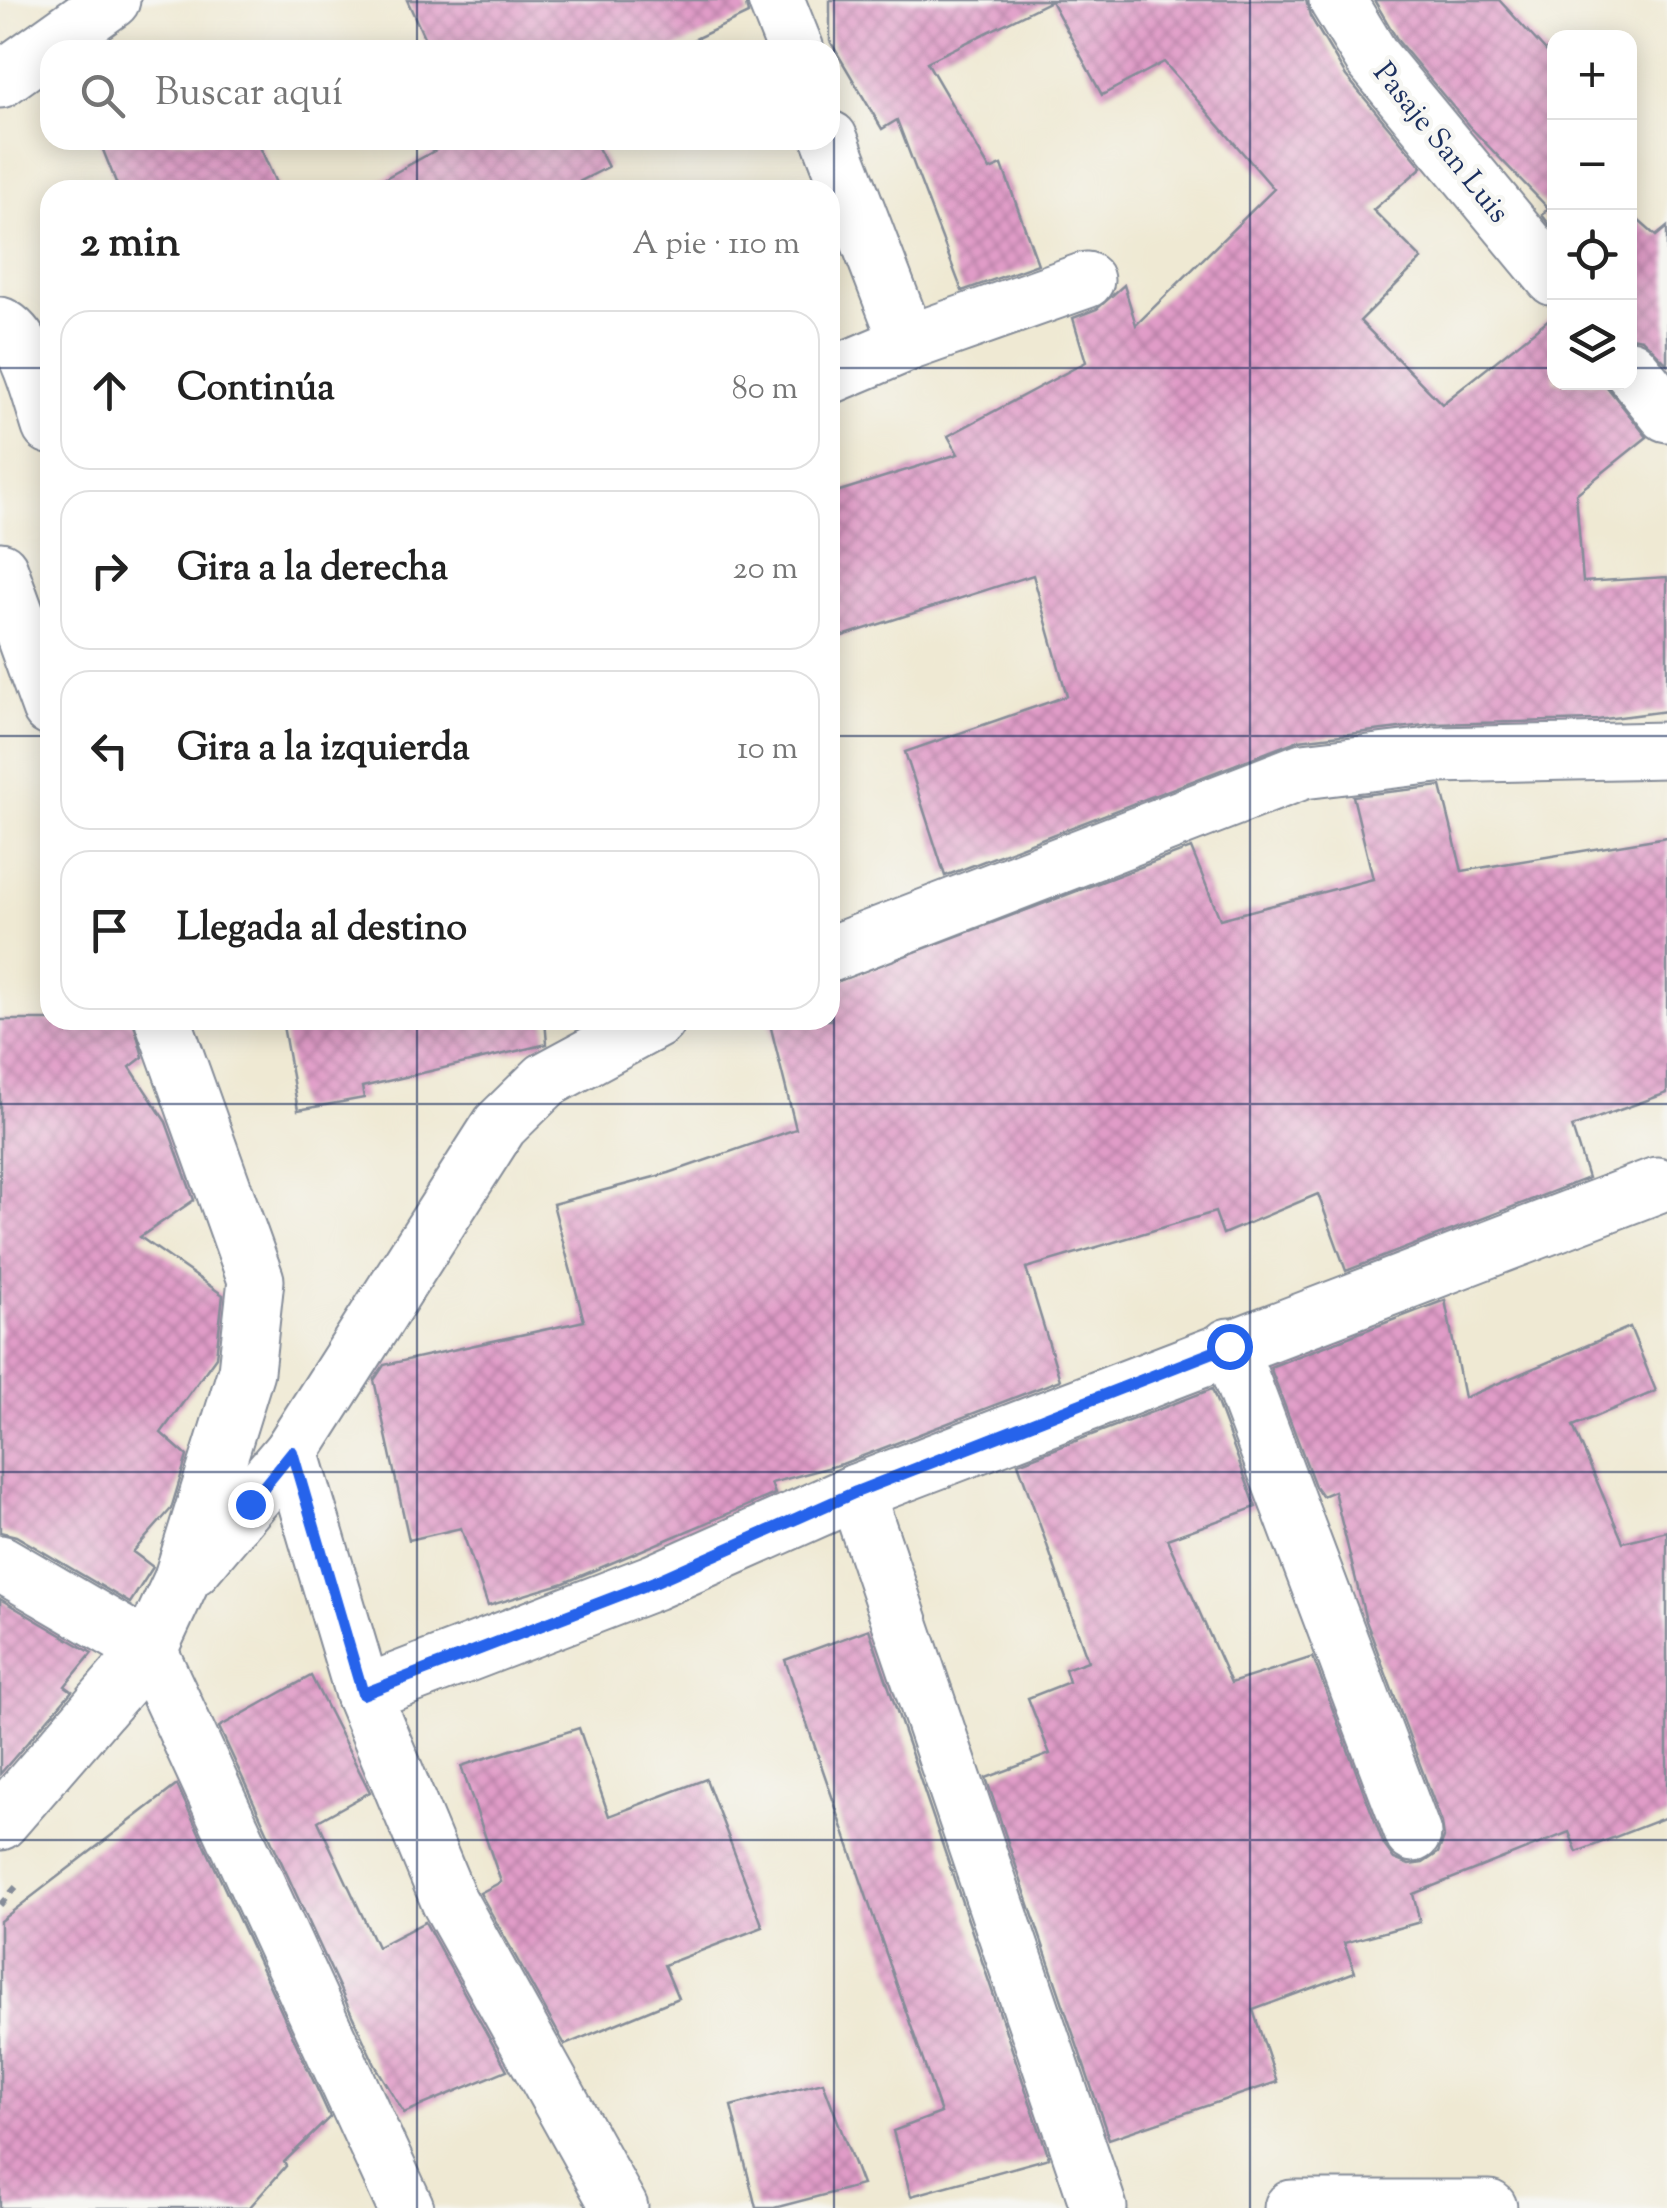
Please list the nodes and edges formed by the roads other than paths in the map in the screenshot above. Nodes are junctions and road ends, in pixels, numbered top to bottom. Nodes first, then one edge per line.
1 (112, 0) edge
2 (776, 0) edge
3 (1337, 0) edge
4 (56, 40) edge
5 (792, 40) edge
6 (40, 51) edge
7 (0, 80) edge
8 (834, 150) edge
9 (1547, 270) edge
10 (1086, 280) dead end
11 (0, 325) edge
12 (908, 342) junction
13 (840, 372) edge
14 (1637, 377) edge
15 (40, 399) edge
16 (1667, 414) edge
17 (0, 570) edge
18 (40, 680) edge
19 (1667, 750) edge
20 (840, 950) edge
21 (168, 1030) edge
22 (639, 1030) edge
23 (1664, 1193) edge
24 (1229, 1346) junction
25 (292, 1452) junction
26 (856, 1492) junction
27 (0, 1563) edge
28 (180, 1581) junction
29 (149, 1650) junction
30 (363, 1694) junction
31 (0, 1822) edge
32 (1413, 1834) dead end
33 (406, 2208) edge
34 (620, 2208) edge
35 (1098, 2208) edge
36 (1292, 2208) edge
37 (1489, 2208) edge

1 - 4 street
2 - 5 street
3 - 9 street, Pasaje San Luis
6 - 7 street
8 - 12 street
10 - 12 street
11 - 15 street
12 - 13 street
14 - 16 street
17 - 18 street
19 - 20 street
21 - 28 street
22 - 25 street
23 - 24 street
24 - 26 street
24 - 32 street
25 - 28 street
25 - 30 street
26 - 30 street
26 - 35 street
27 - 29 street
28 - 29 street
29 - 31 street
29 - 33 street
30 - 34 street
36 - 37 street

